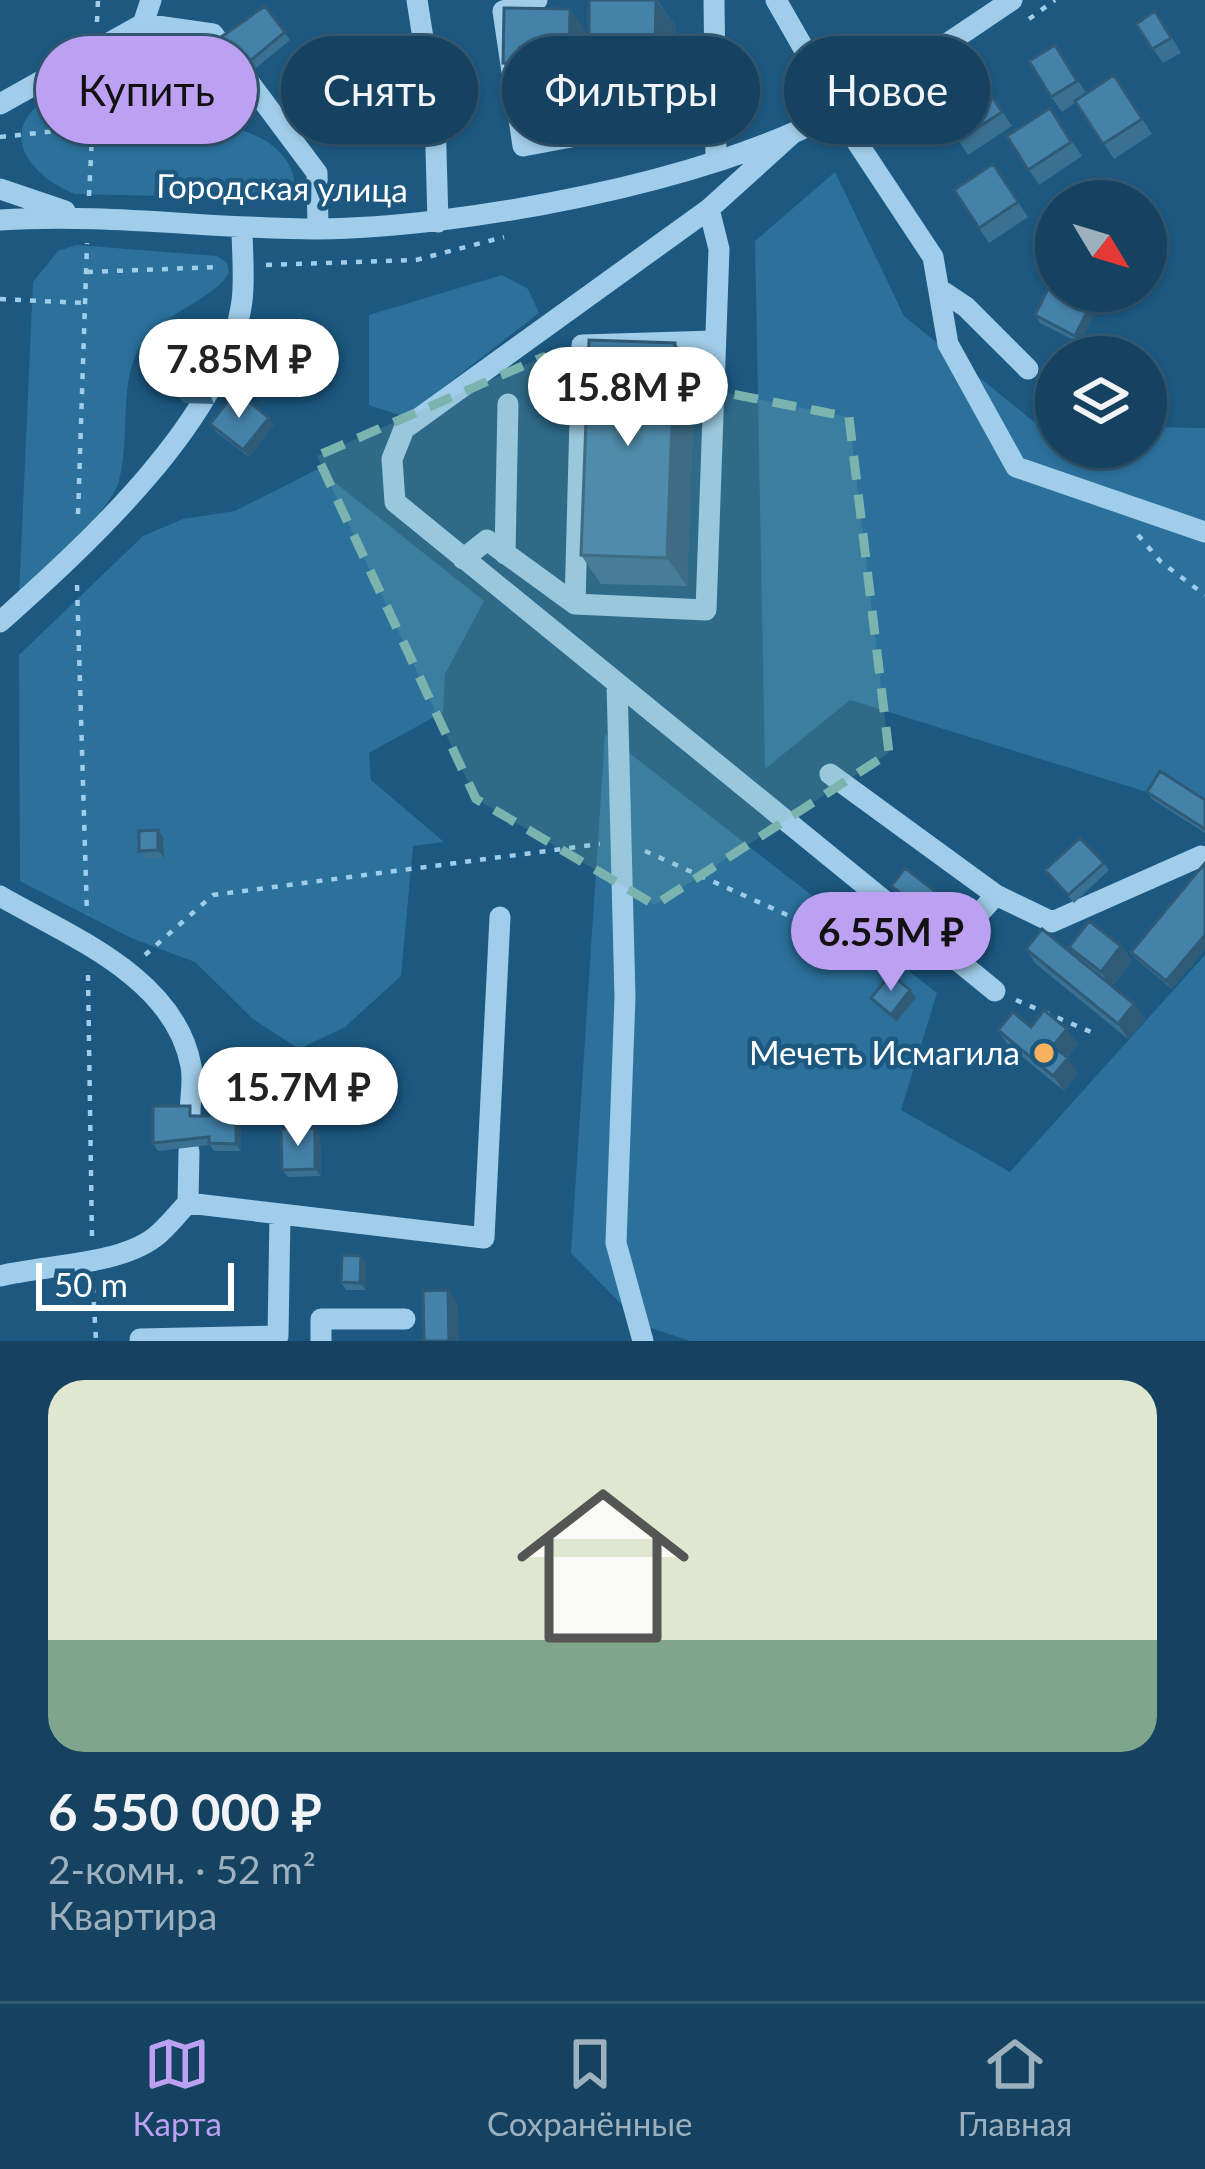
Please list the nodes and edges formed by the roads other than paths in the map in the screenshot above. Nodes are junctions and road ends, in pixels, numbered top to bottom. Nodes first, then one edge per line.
1 (151, 0) edge
2 (417, 0) edge
3 (537, 0) edge
4 (714, 0) edge
5 (776, 0) edge
6 (1012, 0) edge
7 (143, 24) junction
8 (506, 36) edge
9 (714, 36) edge
10 (797, 36) edge
11 (955, 36) edge
12 (0, 104) edge
13 (784, 136) edge
14 (784, 141) edge
15 (716, 144) edge
16 (857, 144) edge
17 (716, 159) junction
18 (0, 189) edge
19 (709, 209) junction
20 (82, 215) junction
21 (0, 220) edge
22 (438, 222) junction
23 (242, 226) junction
24 (318, 229) junction
25 (938, 289) junction
26 (714, 341) junction
27 (1028, 369) dead end
28 (508, 404) dead end
29 (1205, 532) edge
30 (506, 554) junction
31 (463, 559) junction
32 (575, 604) junction
33 (0, 622) edge
34 (617, 683) junction
35 (830, 774) dead end
36 (1201, 856) dead end
37 (0, 896) edge
38 (996, 896) junction
39 (500, 917) dead end
40 (946, 950) junction
41 (994, 991) road end
42 (190, 1114) edge
43 (189, 1150) edge
44 (188, 1203) junction
45 (280, 1214) junction
46 (0, 1276) edge
47 (405, 1319) dead end
48 (140, 1339) edge
49 (321, 1341) edge
50 (643, 1341) edge

1 - 7 street
2 - 22 street
3 - 8 street
4 - 9 street
5 - 10 street
6 - 11 street, Городская улица
7 - 12 street
7 - 24 street
13 - 17 street, Городская улица
14 - 19 street
15 - 17 street
16 - 25 street
17 - 22 street, Городская улица
18 - 20 street, Городская улица
19 - 26 street
19 - 31 street
20 - 21 street, Городская улица
20 - 23 street, Городская улица
22 - 24 street, Городская улица
23 - 24 street, Городская улица
23 - 33 street
25 - 27 street
25 - 29 street
26 - 32 street
26 - 32 street
28 - 30 street
30 - 31 street
30 - 32 street
31 - 34 street
34 - 40 street
34 - 50 street
35 - 38 street
36 - 38 street
37 - 42 street
38 - 40 street
39 - 45 street
40 - 41 street
43 - 44 street
44 - 45 street
44 - 46 street
45 - 48 street
47 - 49 street

